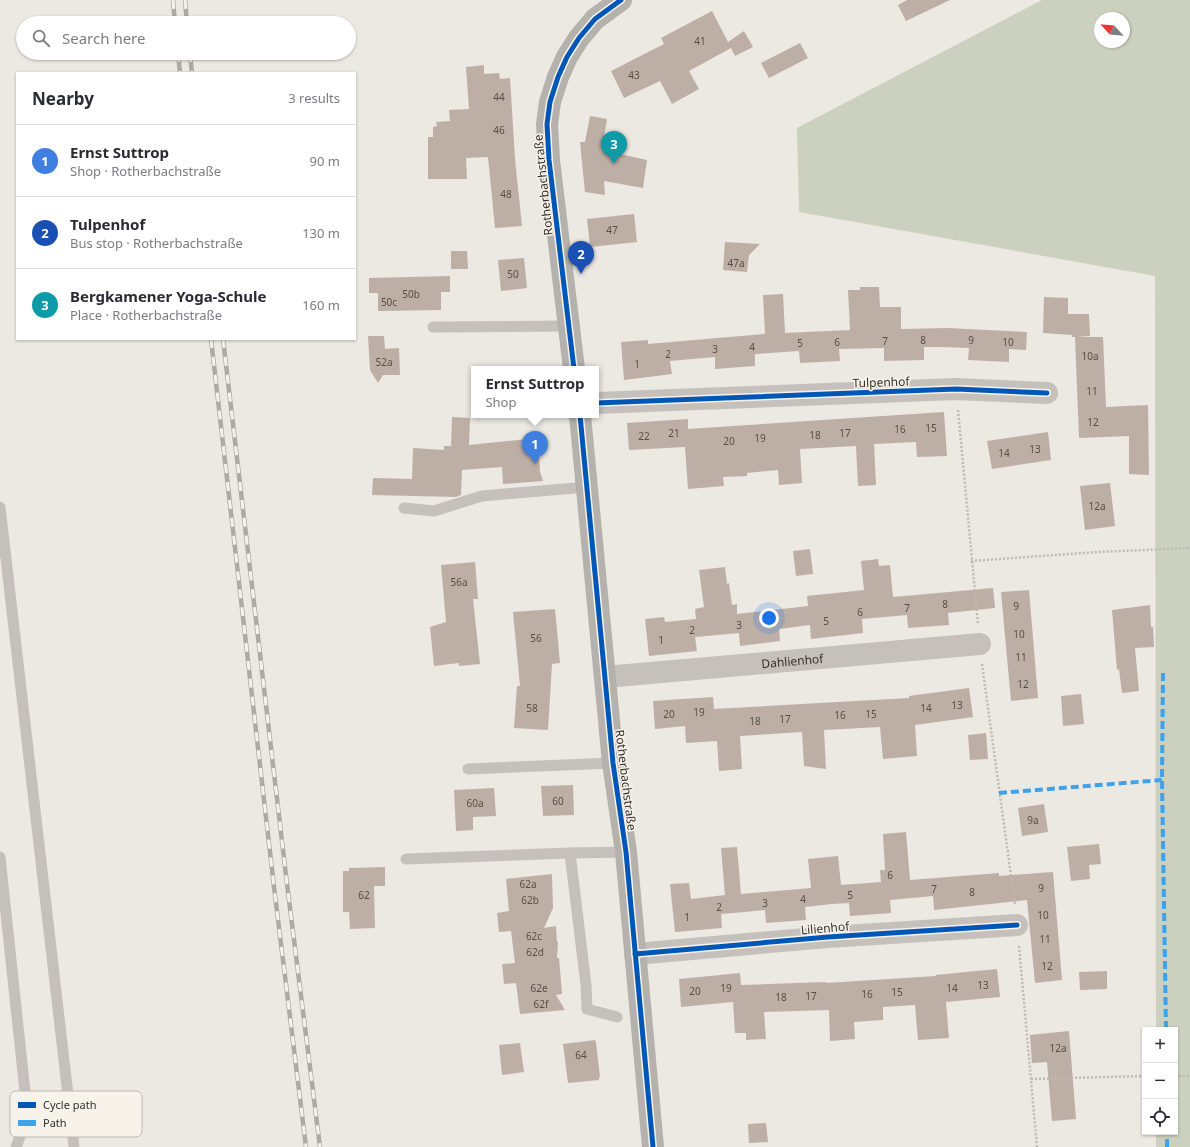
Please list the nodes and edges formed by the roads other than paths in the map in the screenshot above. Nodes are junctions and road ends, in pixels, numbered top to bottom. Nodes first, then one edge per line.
1 (620, 0) edge
2 (568, 326) junction
3 (433, 327) dead end
4 (574, 366) edge
5 (1047, 393) dead end
6 (599, 403) edge
7 (580, 418) edge
8 (587, 487) junction
9 (0, 507) edge
10 (404, 508) dead end
11 (980, 644) road end
12 (605, 677) junction
13 (613, 763) junction
14 (468, 769) dead end
15 (570, 852) junction
16 (626, 852) junction
17 (0, 857) edge
18 (406, 859) dead end
19 (1017, 924) road end
20 (635, 954) junction
21 (617, 1018) dead end
22 (25, 1091) edge
23 (68, 1091) edge
24 (20, 1137) edge
25 (73, 1137) edge
26 (16, 1147) edge
27 (74, 1147) edge
28 (653, 1147) edge

1 - 2 street, Rotherbachstraße
2 - 3 lane
2 - 4 street, Rotherbachstraße
5 - 6 street, Tulpenhof
7 - 8 street, Rotherbachstraße
8 - 10 lane
8 - 12 street, Rotherbachstraße
9 - 23 lane
11 - 12 street, Dahlienhof
12 - 13 street, Rotherbachstraße
13 - 14 lane
13 - 16 street, Rotherbachstraße
15 - 16 lane
15 - 18 lane
15 - 21 lane
16 - 20 street, Rotherbachstraße
17 - 22 lane
19 - 20 street, Lilienhof
20 - 28 street, Rotherbachstraße
24 - 26 lane
25 - 27 lane

